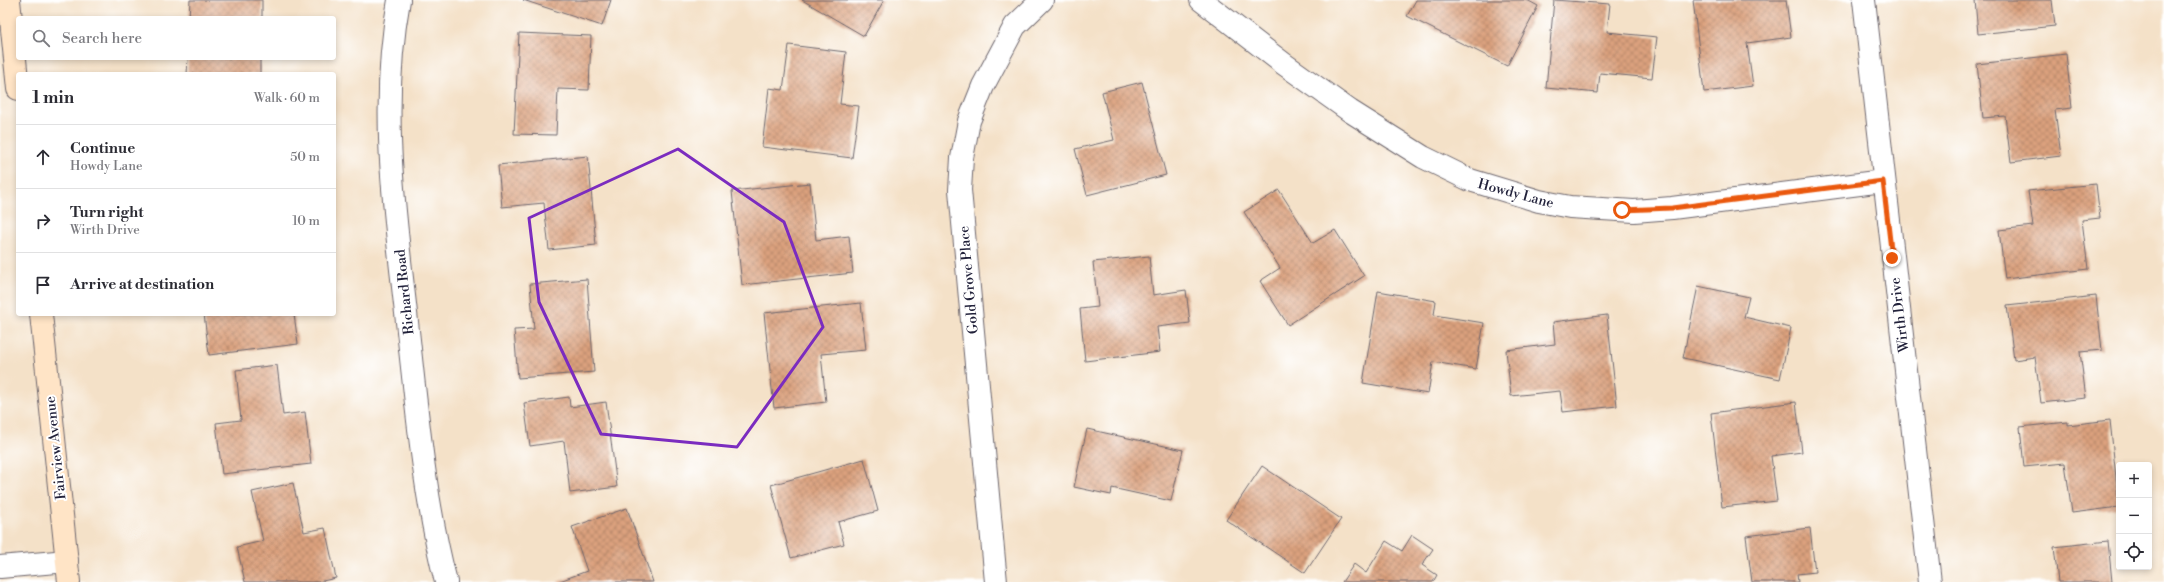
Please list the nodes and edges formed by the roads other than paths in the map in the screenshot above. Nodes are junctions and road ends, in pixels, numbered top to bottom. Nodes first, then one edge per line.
1 (9, 0) edge
2 (399, 0) edge
3 (1042, 0) edge
4 (1202, 0) edge
5 (1864, 0) edge
6 (16, 72) edge
7 (1883, 181) junction
8 (41, 316) edge
9 (0, 567) edge
10 (68, 572) edge
11 (446, 582) edge
12 (996, 582) edge
13 (1930, 582) edge

1 - 6 street
2 - 11 street, Richard Road
3 - 12 street, Gold Grove Place
4 - 7 street, Howdy Lane
5 - 7 street, Wirth Drive
7 - 13 street, Wirth Drive
8 - 10 street, Fairview Avenue
9 - 10 street

